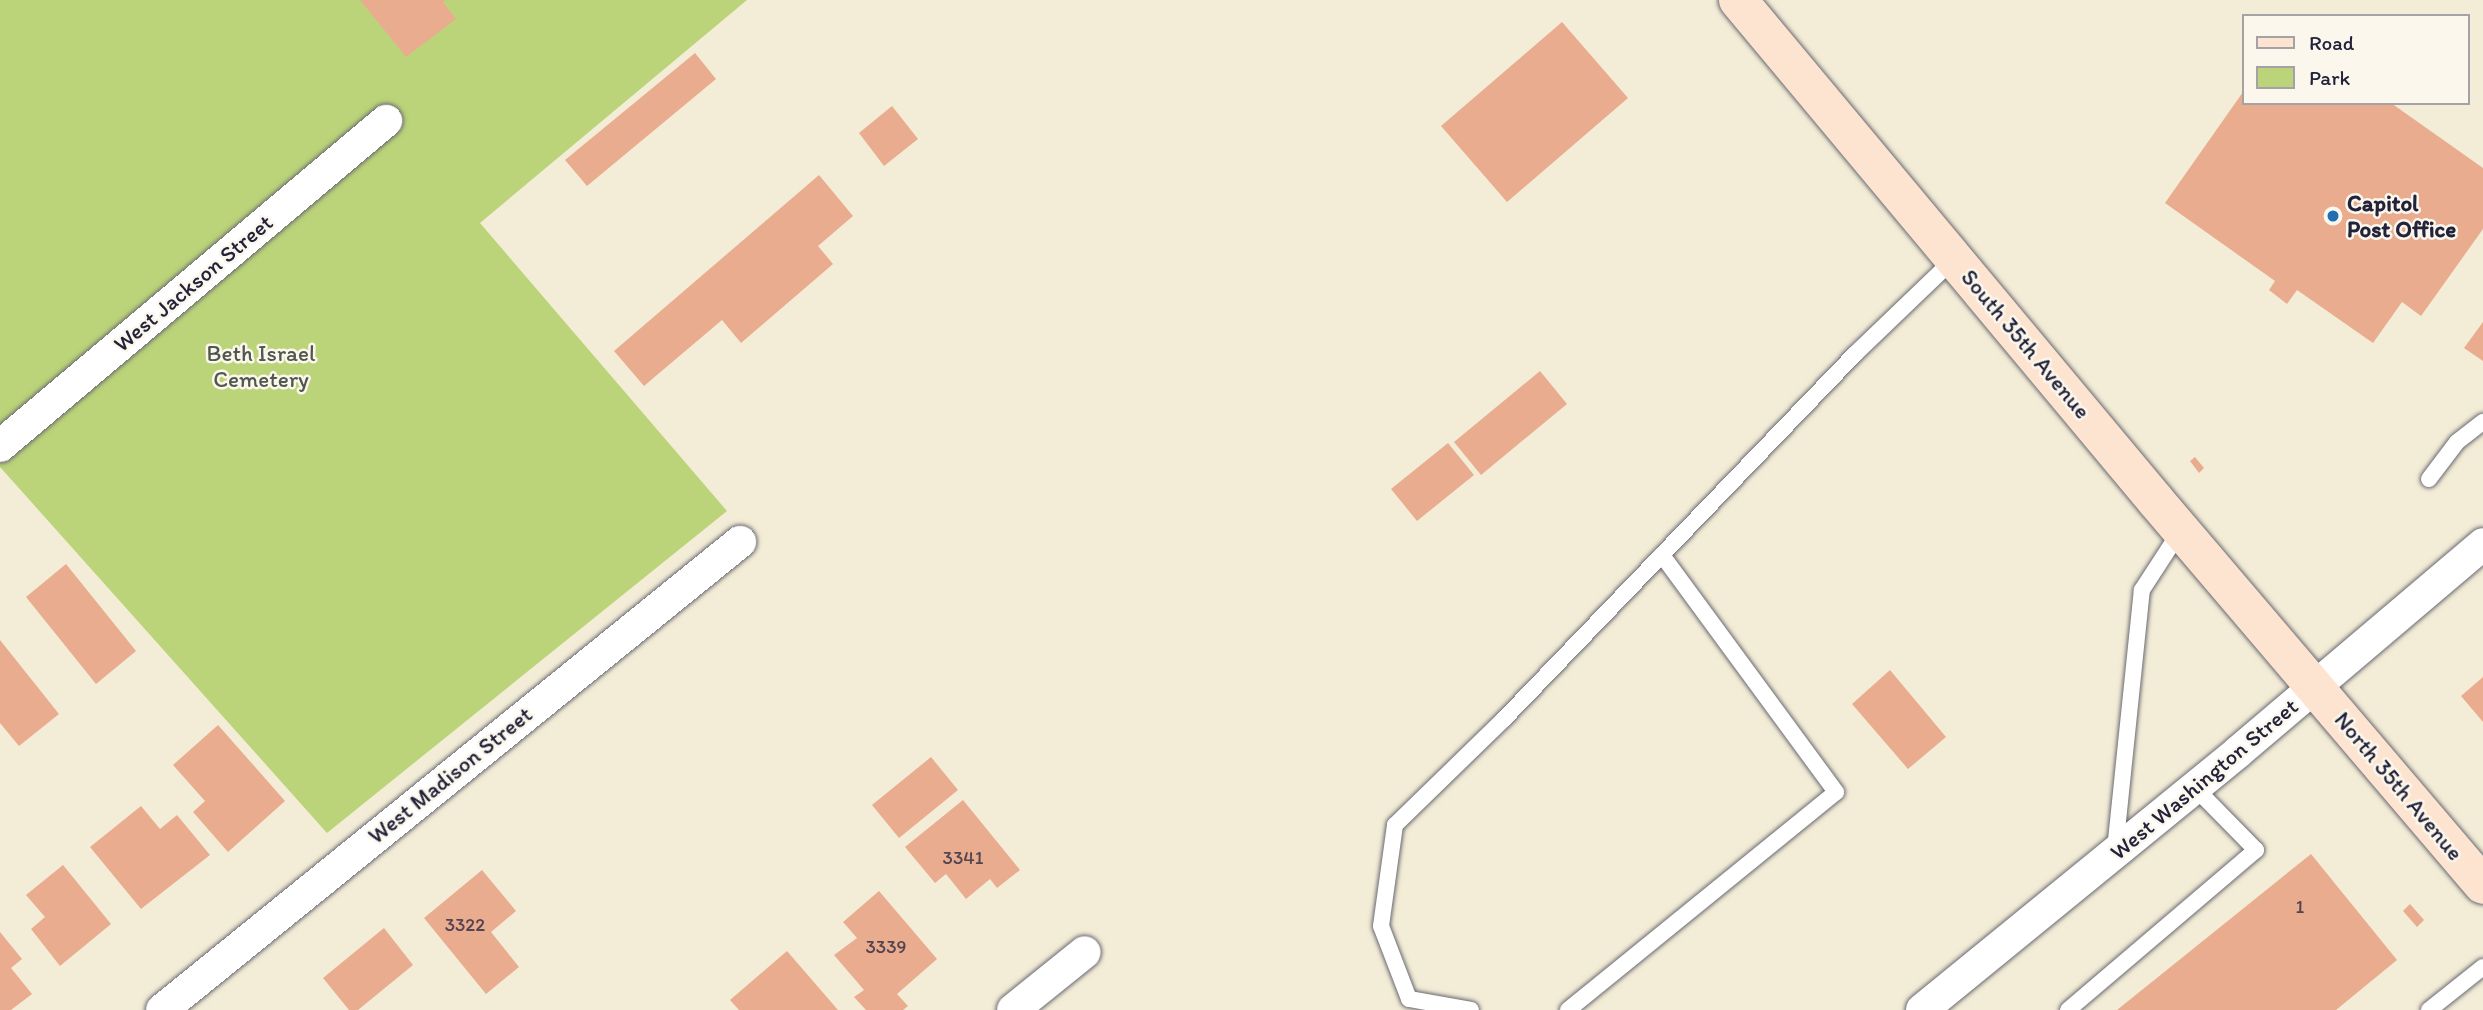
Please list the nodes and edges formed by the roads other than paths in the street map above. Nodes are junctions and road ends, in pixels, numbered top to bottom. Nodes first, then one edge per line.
1 (1738, 0) edge
2 (386, 121) dead end
3 (1955, 258) junction
4 (2483, 422) edge
5 (0, 446) edge
6 (2428, 479) dead end
7 (2181, 530) junction
8 (740, 542) dead end
9 (2483, 544) edge
10 (1662, 555) junction
11 (2315, 686) junction
12 (2195, 788) junction
13 (2115, 854) junction
14 (2483, 885) edge
15 (1085, 952) dead end
16 (2483, 967) edge
17 (162, 1010) edge
18 (1013, 1010) edge
19 (1471, 1010) edge
20 (1568, 1010) edge
21 (1922, 1010) edge
22 (2068, 1010) edge
23 (2429, 1010) edge

1 - 3 main road, South 35th Avenue
2 - 5 street, West Jackson Street
3 - 7 main road, South 35th Avenue
3 - 10 lane
4 - 6 lane
7 - 11 main road, South 35th Avenue
7 - 13 lane
8 - 17 street, West Madison Street
9 - 11 street, West Washington Street
10 - 19 lane
10 - 20 lane
11 - 12 street, West Washington Street
11 - 14 main road, North 35th Avenue
12 - 13 street, West Washington Street
12 - 22 lane
13 - 21 street, West Washington Street
15 - 18 street
16 - 23 lane

